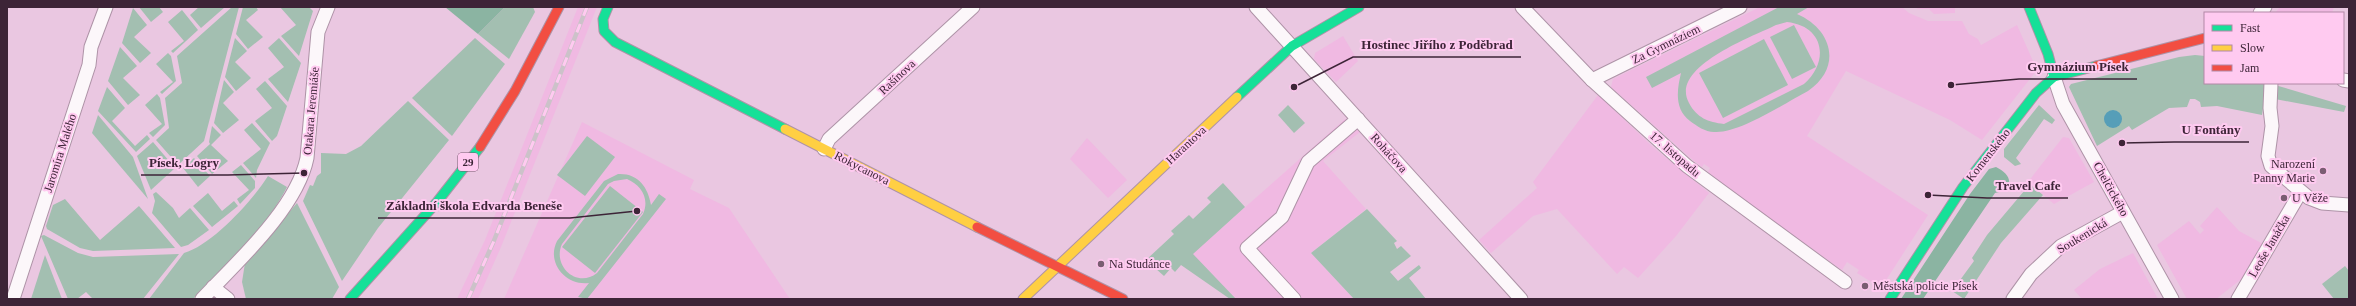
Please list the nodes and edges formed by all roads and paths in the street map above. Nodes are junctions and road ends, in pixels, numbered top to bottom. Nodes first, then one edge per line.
1 (106, 7) edge
2 (328, 7) edge
3 (559, 7) edge
4 (608, 7) edge
5 (972, 7) edge
6 (1256, 7) edge
7 (1359, 7) edge
8 (1522, 7) edge
9 (1740, 7) edge
10 (2029, 7) edge
11 (2204, 38) edge
12 (1292, 46) junction
13 (2054, 77) junction
14 (1592, 80) junction
15 (2271, 84) edge
16 (1358, 119) junction
17 (824, 149) junction
18 (2300, 193) junction
19 (2349, 205) edge
20 (2123, 212) junction
21 (414, 227) junction
22 (1056, 268) junction
23 (380, 279) dead end
24 (1845, 282) dead end
25 (214, 287) junction
26 (13, 299) edge
27 (202, 299) edge
28 (228, 299) edge
29 (350, 299) edge
30 (1024, 299) edge
31 (1123, 299) edge
32 (1294, 299) edge
33 (1521, 299) edge
34 (1890, 299) edge
35 (2013, 299) edge
36 (2172, 299) edge
37 (2238, 299) edge

1 - 26 street, Jaromíra Malého
2 - 25 street, Otakara Jeremiáše
3 - 21 street, 29
4 - 17 street, Rokycanova
5 - 17 street, Rašínova
6 - 12 street, Roháčova
7 - 12 street, Harantova
8 - 14 street, 17. listopadu
9 - 14 street, Za Gymnáziem
10 - 13 street
11 - 13 street
12 - 16 street, Roháčova
12 - 22 street, Harantova
13 - 20 street, Chelčického
13 - 34 street, Komenského
14 - 24 street, 17. listopadu
15 - 18 street
16 - 32 street
16 - 33 street, Roháčova
17 - 22 street, Rokycanova
18 - 19 street
18 - 37 street, Leoše Janáčka
20 - 35 street, Soukenická
20 - 36 street, Chelčického
21 - 23 street, 29
21 - 29 street, 29
22 - 30 street, Harantova
22 - 31 street, Rokycanova
25 - 27 street, Otakara Jeremiáše
25 - 28 street

